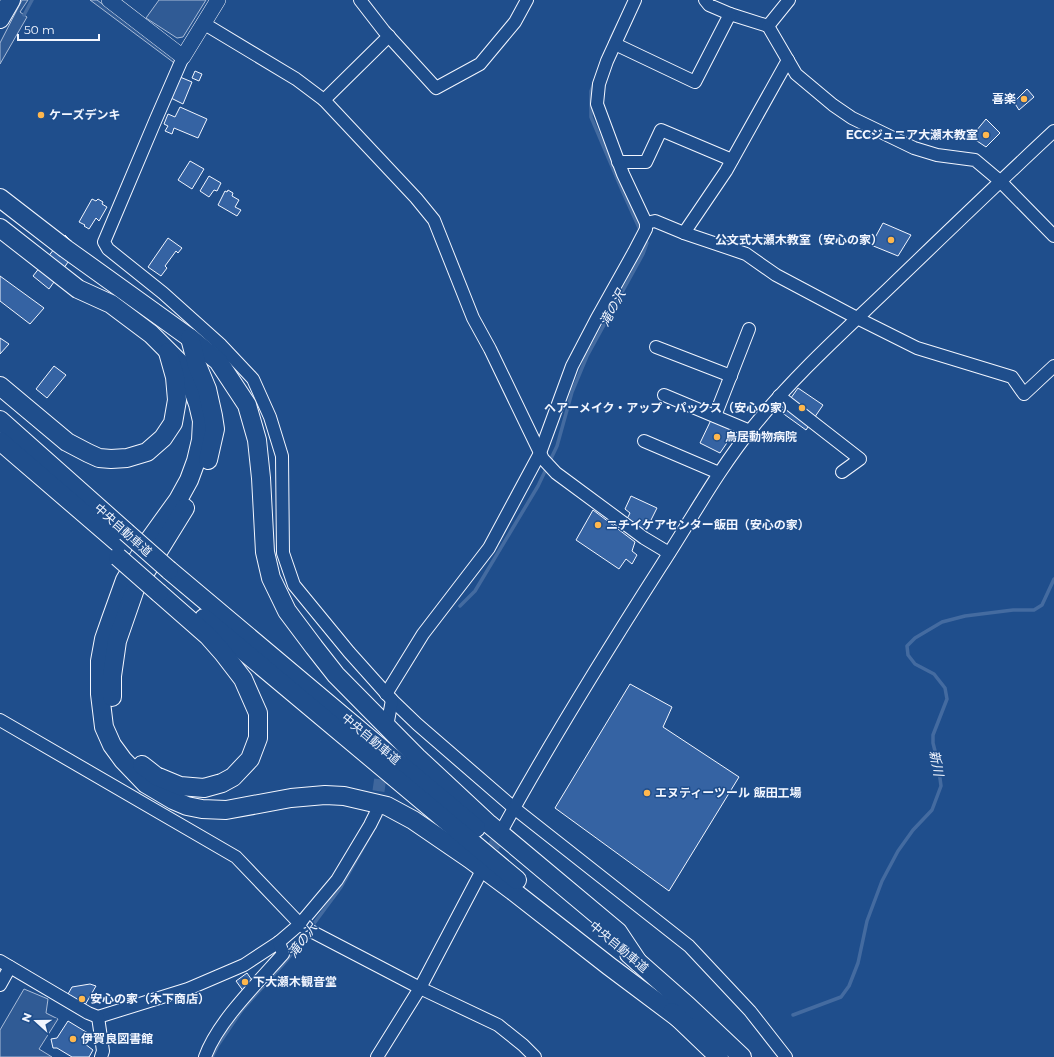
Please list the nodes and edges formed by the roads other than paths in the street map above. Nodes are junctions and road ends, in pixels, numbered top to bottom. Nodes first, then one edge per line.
1 (11, 0) edge
2 (109, 0) edge
3 (218, 0) edge
4 (360, 0) edge
5 (527, 0) edge
6 (635, 0) edge
7 (705, 0) edge
8 (789, 0) edge
9 (730, 14) junction
10 (0, 19) edge
11 (203, 23) junction
12 (768, 26) junction
13 (389, 36) junction
14 (615, 44) junction
15 (183, 57) junction
16 (788, 60) junction
17 (324, 100) junction
18 (1054, 131) edge
19 (732, 160) junction
20 (618, 162) junction
21 (1000, 181) junction
22 (0, 198) edge
23 (646, 226) junction
24 (0, 228) edge
25 (684, 233) junction
26 (1054, 236) edge
27 (857, 318) junction
28 (749, 330) dead end
29 (190, 338) junction
30 (656, 347) dead end
31 (168, 352) junction
32 (1054, 366) edge
33 (731, 376) junction
34 (0, 386) edge
35 (664, 395) dead end
36 (779, 396) junction
37 (715, 416) junction
38 (0, 420) edge
39 (750, 431) junction
40 (644, 441) dead end
41 (2, 443) edge
42 (542, 456) junction
43 (842, 472) dead end
44 (719, 473) junction
45 (122, 545) junction
46 (669, 553) junction
47 (164, 582) junction
48 (389, 697) junction
49 (0, 720) edge
50 (388, 721) tunnel mouth
51 (514, 808) junction
52 (376, 813) tunnel mouth
53 (503, 828) tunnel mouth
54 (479, 876) tunnel mouth
55 (306, 929) junction
56 (279, 942) junction
57 (638, 962) junction
58 (5, 964) edge
59 (0, 986) edge
60 (420, 988) junction
61 (98, 1016) junction
62 (681, 1020) junction
63 (100, 1057) edge
64 (205, 1057) edge
65 (376, 1057) edge
66 (535, 1057) edge
67 (719, 1057) edge
68 (742, 1057) edge
69 (786, 1057) edge

1 - 10 highway
2 - 15 main road
3 - 11 main road
4 - 13 street
5 - 13 street
6 - 14 street
7 - 9 street
8 - 12 street
9 - 12 street
9 - 14 street
11 - 15 main road
11 - 17 street
12 - 16 street
13 - 17 street
14 - 20 street
15 - 48 street
16 - 19 street
16 - 21 street
17 - 42 street
18 - 21 street
19 - 20 street
19 - 25 street
20 - 23 street
21 - 26 street
21 - 27 street
22 - 29 highway
23 - 25 street
23 - 42 street
24 - 31 highway
25 - 27 street
27 - 32 street
27 - 36 street
28 - 33 street
29 - 47 highway
29 - 57 highway
30 - 33 street
31 - 34 highway
31 - 62 highway
33 - 37 street
35 - 37 street
36 - 39 street
36 - 43 street
37 - 39 street
38 - 45 highway, 中央自動車道
39 - 44 street
40 - 44 street
41 - 45 highway
42 - 46 street
42 - 48 street
44 - 46 street
45 - 47 highway, 中央自動車道, bridge
45 - 47 highway, bridge
46 - 51 street
47 - 57 highway, 中央自動車道
47 - 62 highway, 中央自動車道
48 - 50 street
48 - 51 street
49 - 55 street
51 - 53 street
51 - 69 street
52 - 55 street
54 - 60 street
55 - 56 street
55 - 60 street
56 - 61 street
56 - 64 street
57 - 68 highway, 中央自動車道
58 - 59 street
58 - 61 street
60 - 65 street
60 - 66 street
61 - 63 street
62 - 67 highway, 中央自動車道

